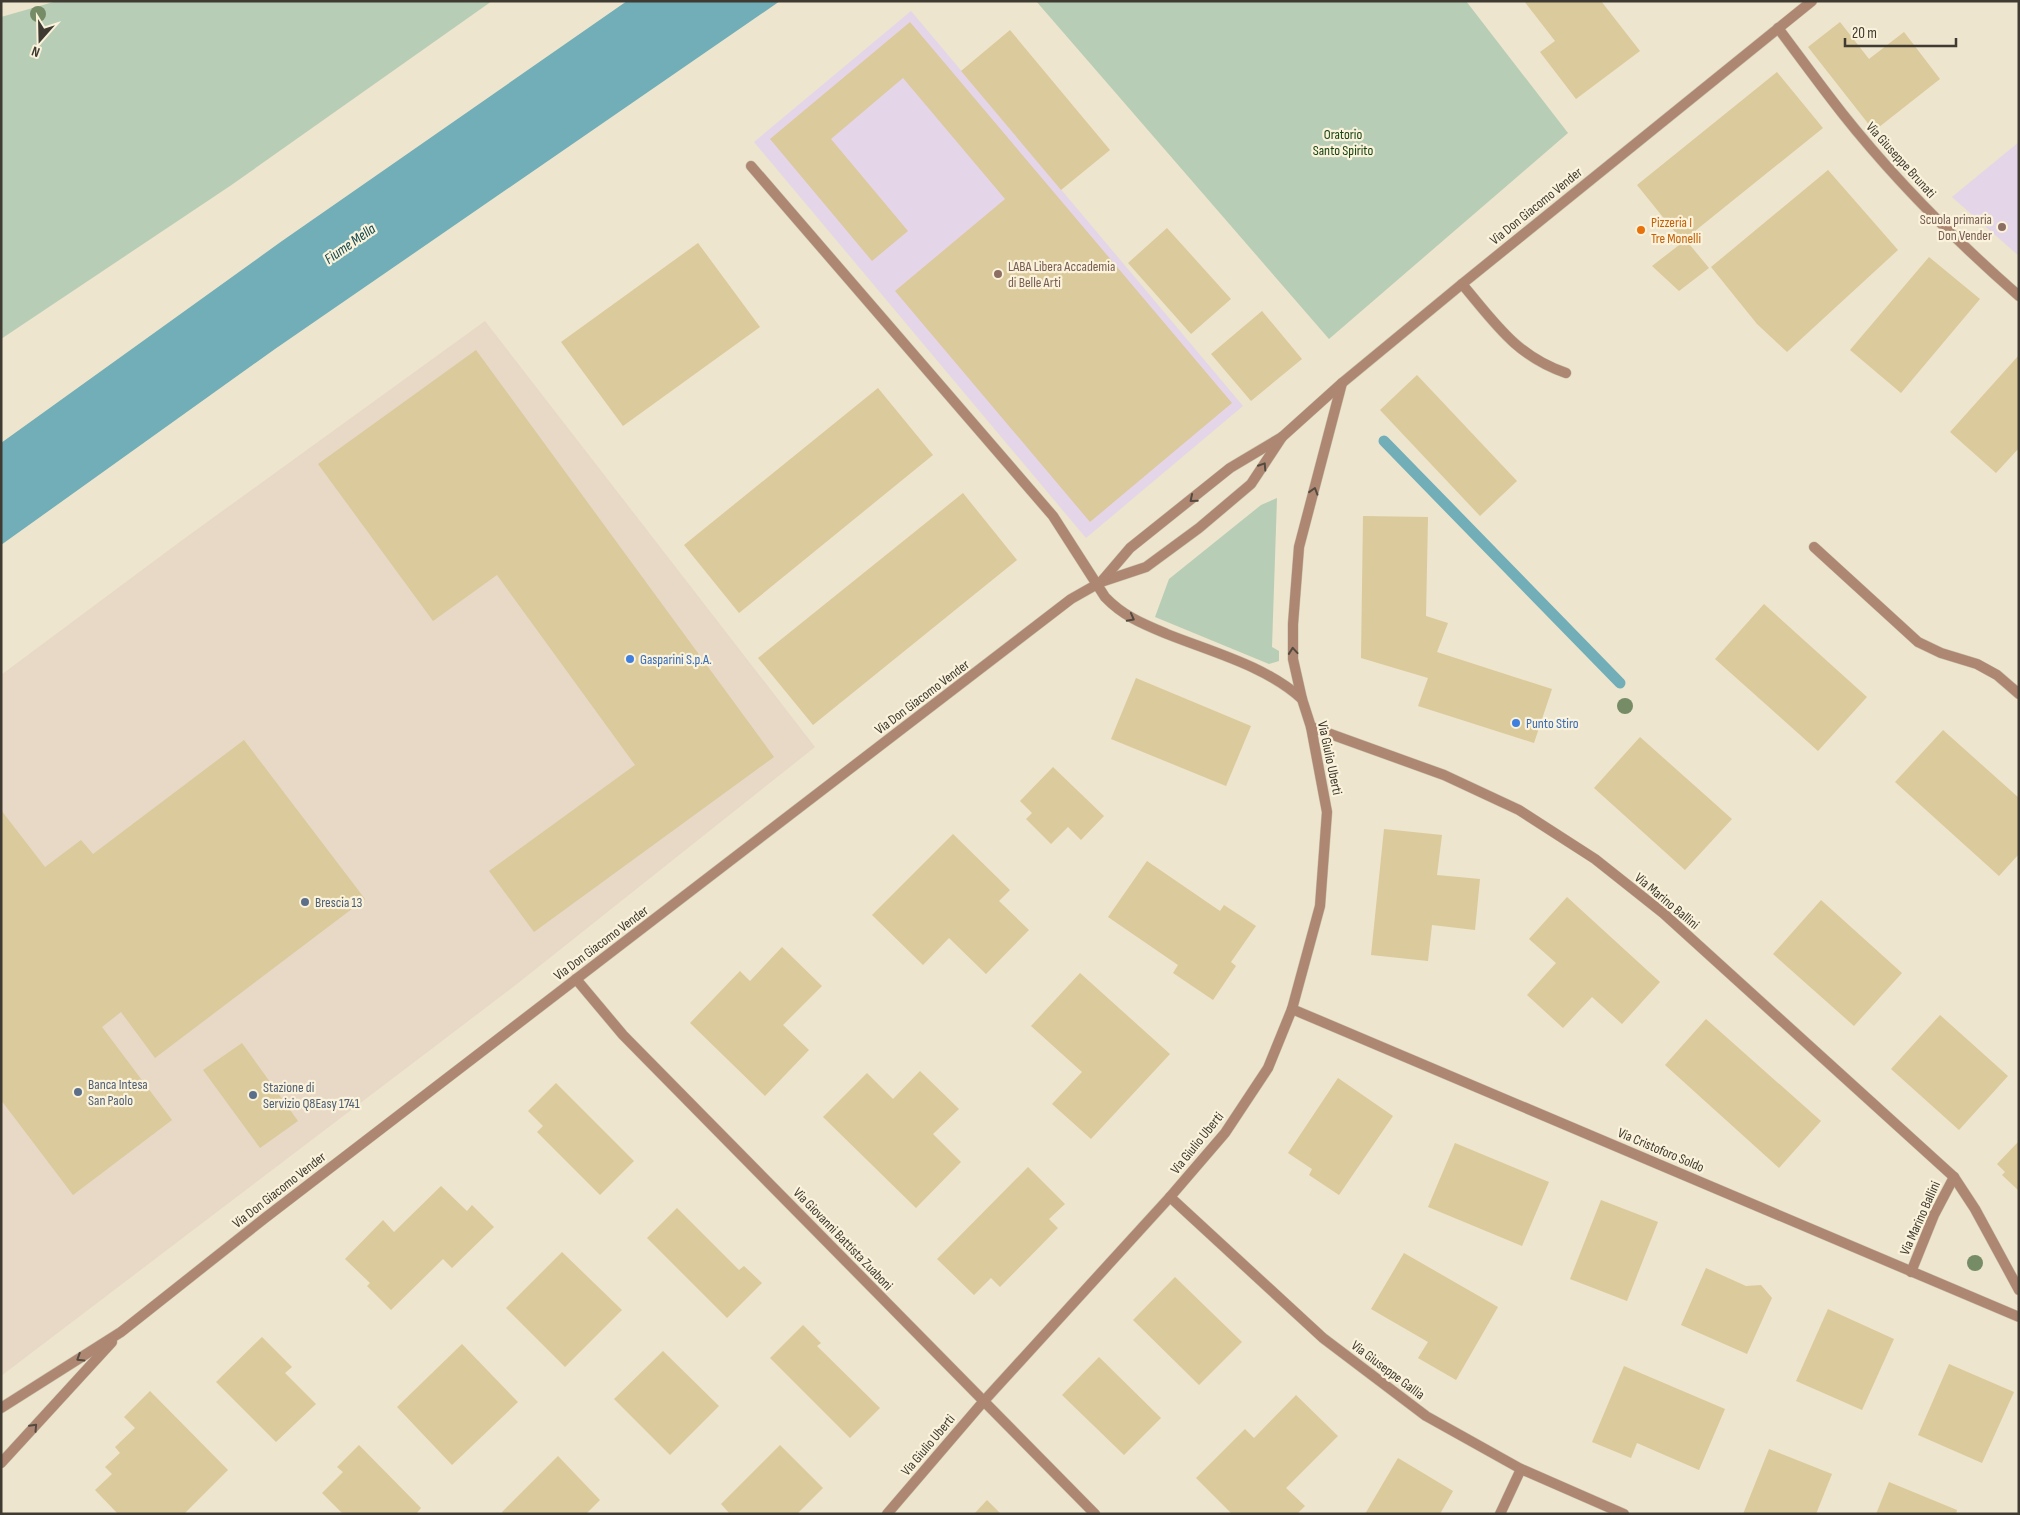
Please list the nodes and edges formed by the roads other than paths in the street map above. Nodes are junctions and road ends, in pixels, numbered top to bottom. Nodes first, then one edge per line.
1 (1812, 1) edge
2 (1778, 28) junction
3 (751, 166) dead end
4 (1462, 284) junction
5 (2019, 296) edge
6 (1566, 372) dead end
7 (1342, 383) junction
8 (1282, 438) junction
9 (1814, 548) dead end
10 (1099, 584) junction
11 (2019, 694) edge
12 (1302, 699) junction
13 (1311, 728) junction
14 (576, 979) junction
15 (1292, 1009) junction
16 (1954, 1177) junction
17 (1170, 1197) junction
18 (1911, 1272) junction
19 (2019, 1290) edge
20 (2019, 1317) edge
21 (121, 1332) junction
22 (983, 1402) junction
23 (1, 1408) edge
24 (1, 1462) edge
25 (1522, 1470) junction
26 (887, 1514) edge
27 (1095, 1514) edge
28 (1500, 1514) edge
29 (1624, 1514) edge

1 - 2 street, Via Don Giacomo Vender
2 - 4 street, Via Don Giacomo Vender
2 - 5 street, Via Giuseppe Brunati
3 - 10 street
4 - 6 street
4 - 7 street, Via Don Giacomo Vender
7 - 8 street, Via Don Giacomo Vender
12 -> 7 street, Via Giulio Uberti
8 -> 10 street, Via Don Giacomo Vender
10 -> 8 street, Via Don Giacomo Vender
9 - 11 street
10 -> 12 street
10 - 14 street, Via Don Giacomo Vender
12 - 13 street, Via Giulio Uberti
13 - 15 street, Via Giulio Uberti
13 - 16 street, Via Marino Ballini
14 - 21 street, Via Don Giacomo Vender
14 - 22 street, Via Giovanni Battista Zuaboni
15 - 17 street, Via Giulio Uberti
15 - 18 street, Via Cristoforo Soldo
16 - 18 street, Via Marino Ballini
16 - 19 street, Via Marino Ballini
17 - 22 street, Via Giulio Uberti
17 - 25 street, Via Giuseppe Gallia
18 - 20 street, Via Cristoforo Soldo
21 -> 23 street, Via Don Giacomo Vender
24 -> 21 street, Via Don Giacomo Vender
22 - 26 street, Via Giulio Uberti
22 - 27 street, Via Giovanni Battista Zuaboni
25 - 28 street
25 - 29 street, Via Giuseppe Gallia

